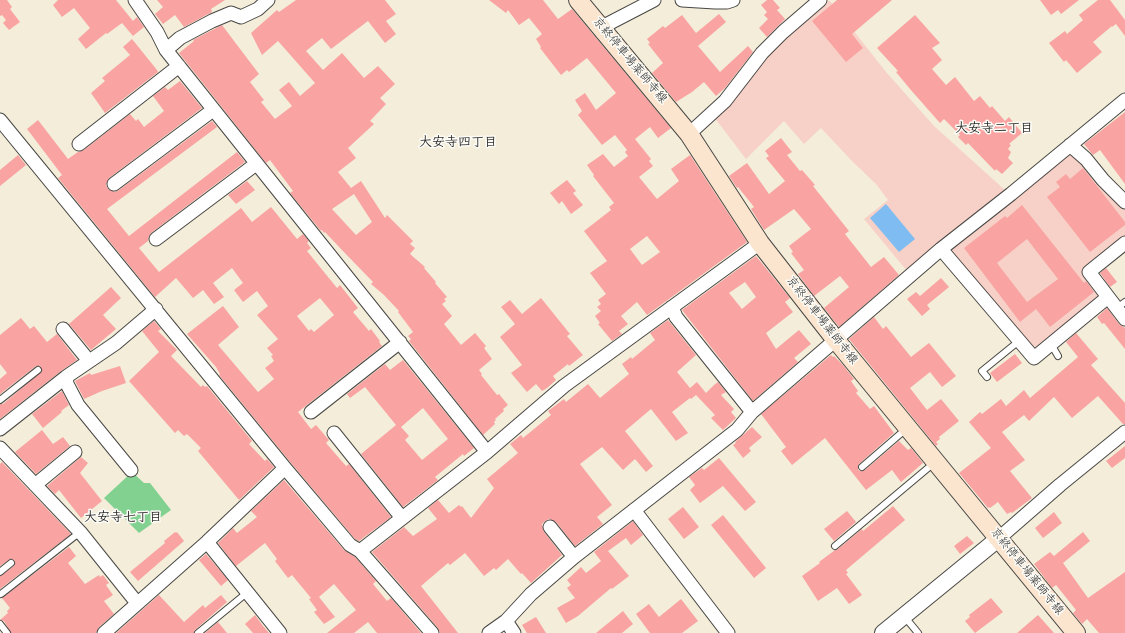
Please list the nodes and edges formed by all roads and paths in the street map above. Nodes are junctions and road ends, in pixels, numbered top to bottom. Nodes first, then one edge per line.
1 (136, 0) edge
2 (268, 0) edge
3 (578, 0) edge
4 (654, 0) edge
5 (682, 0) edge
6 (733, 0) edge
7 (820, 0) edge
8 (602, 27) junction
9 (166, 50) junction
10 (179, 66) junction
11 (1125, 100) edge
12 (214, 110) junction
13 (0, 120) edge
14 (689, 134) junction
15 (79, 144) dead end
16 (1070, 145) junction
17 (256, 164) junction
18 (114, 184) dead end
19 (1125, 202) edge
20 (156, 239) dead end
21 (760, 242) junction
22 (1125, 243) edge
23 (941, 248) junction
24 (1108, 297) junction
25 (1121, 305) edge
26 (672, 307) junction
27 (156, 309) junction
28 (1125, 319) edge
29 (63, 329) dead end
30 (835, 339) junction
31 (1019, 340) junction
32 (400, 342) junction
33 (1051, 344) junction
34 (1058, 356) dead end
35 (90, 361) junction
36 (38, 370) dead end
37 (66, 377) junction
38 (987, 377) dead end
39 (0, 400) edge
40 (310, 412) dead end
41 (752, 412) junction
42 (908, 428) junction
43 (0, 429) edge
44 (1125, 432) edge
45 (334, 433) dead end
46 (0, 448) edge
47 (75, 452) dead end
48 (486, 452) junction
49 (935, 462) junction
50 (862, 467) dead end
51 (285, 468) junction
52 (131, 470) dead end
53 (35, 485) junction
54 (634, 510) junction
55 (402, 518) junction
56 (550, 527) dead end
57 (81, 533) junction
58 (998, 539) junction
59 (207, 542) junction
60 (835, 546) dead end
61 (360, 551) junction
62 (574, 556) junction
63 (11, 563) dead end
64 (0, 572) edge
65 (1, 594) dead end
66 (249, 594) junction
67 (137, 603) junction
68 (904, 616) junction
69 (506, 621) junction
70 (0, 624) edge
71 (7, 633) edge
72 (104, 633) edge
73 (198, 633) edge
74 (280, 633) edge
75 (432, 633) edge
76 (489, 633) edge
77 (514, 633) edge
78 (728, 633) edge
79 (883, 633) edge
80 (918, 633) edge
81 (1076, 633) edge

1 - 9 street
2 - 9 street
3 - 8 main road, 京終停車場薬師寺線
4 - 8 street
5 - 6 street
7 - 14 street
8 - 14 main road, 京終停車場薬師寺線
9 - 10 street
10 - 12 street
10 - 15 street
11 - 16 street
12 - 17 street
12 - 18 street
13 - 27 street
14 - 21 main road, 京終停車場薬師寺線
16 - 19 street
16 - 23 street
17 - 20 street
17 - 32 street
21 - 26 street
21 - 30 main road, 京終停車場薬師寺線
22 - 24 street
23 - 30 street
23 - 31 street
24 - 25 street
24 - 33 street
25 - 28 street
26 - 41 street
26 - 48 street
27 - 35 street
27 - 51 street
29 - 35 street
30 - 41 street
30 - 42 main road, 京終停車場薬師寺線
31 - 33 street
31 - 38 lane
32 - 40 street
32 - 48 street
33 - 34 lane
35 - 37 street
36 - 39 lane
37 - 43 street
37 - 52 street
41 - 54 street
42 - 49 main road, 京終停車場薬師寺線
42 - 50 lane
44 - 58 street
45 - 55 street
46 - 53 street
47 - 53 street
48 - 55 street
49 - 58 main road, 京終停車場薬師寺線
49 - 60 lane
51 - 59 street
51 - 61 street
53 - 57 street
54 - 62 street
54 - 78 street
55 - 61 street
56 - 62 street
57 - 65 lane
57 - 67 street
58 - 68 street
58 - 81 main road, 京終停車場薬師寺線
59 - 66 street
59 - 67 street
61 - 75 street
62 - 69 street
63 - 64 lane
66 - 73 lane
66 - 74 street
67 - 72 street
68 - 79 street
68 - 80 lane
69 - 76 street
69 - 77 street
70 - 71 lane

